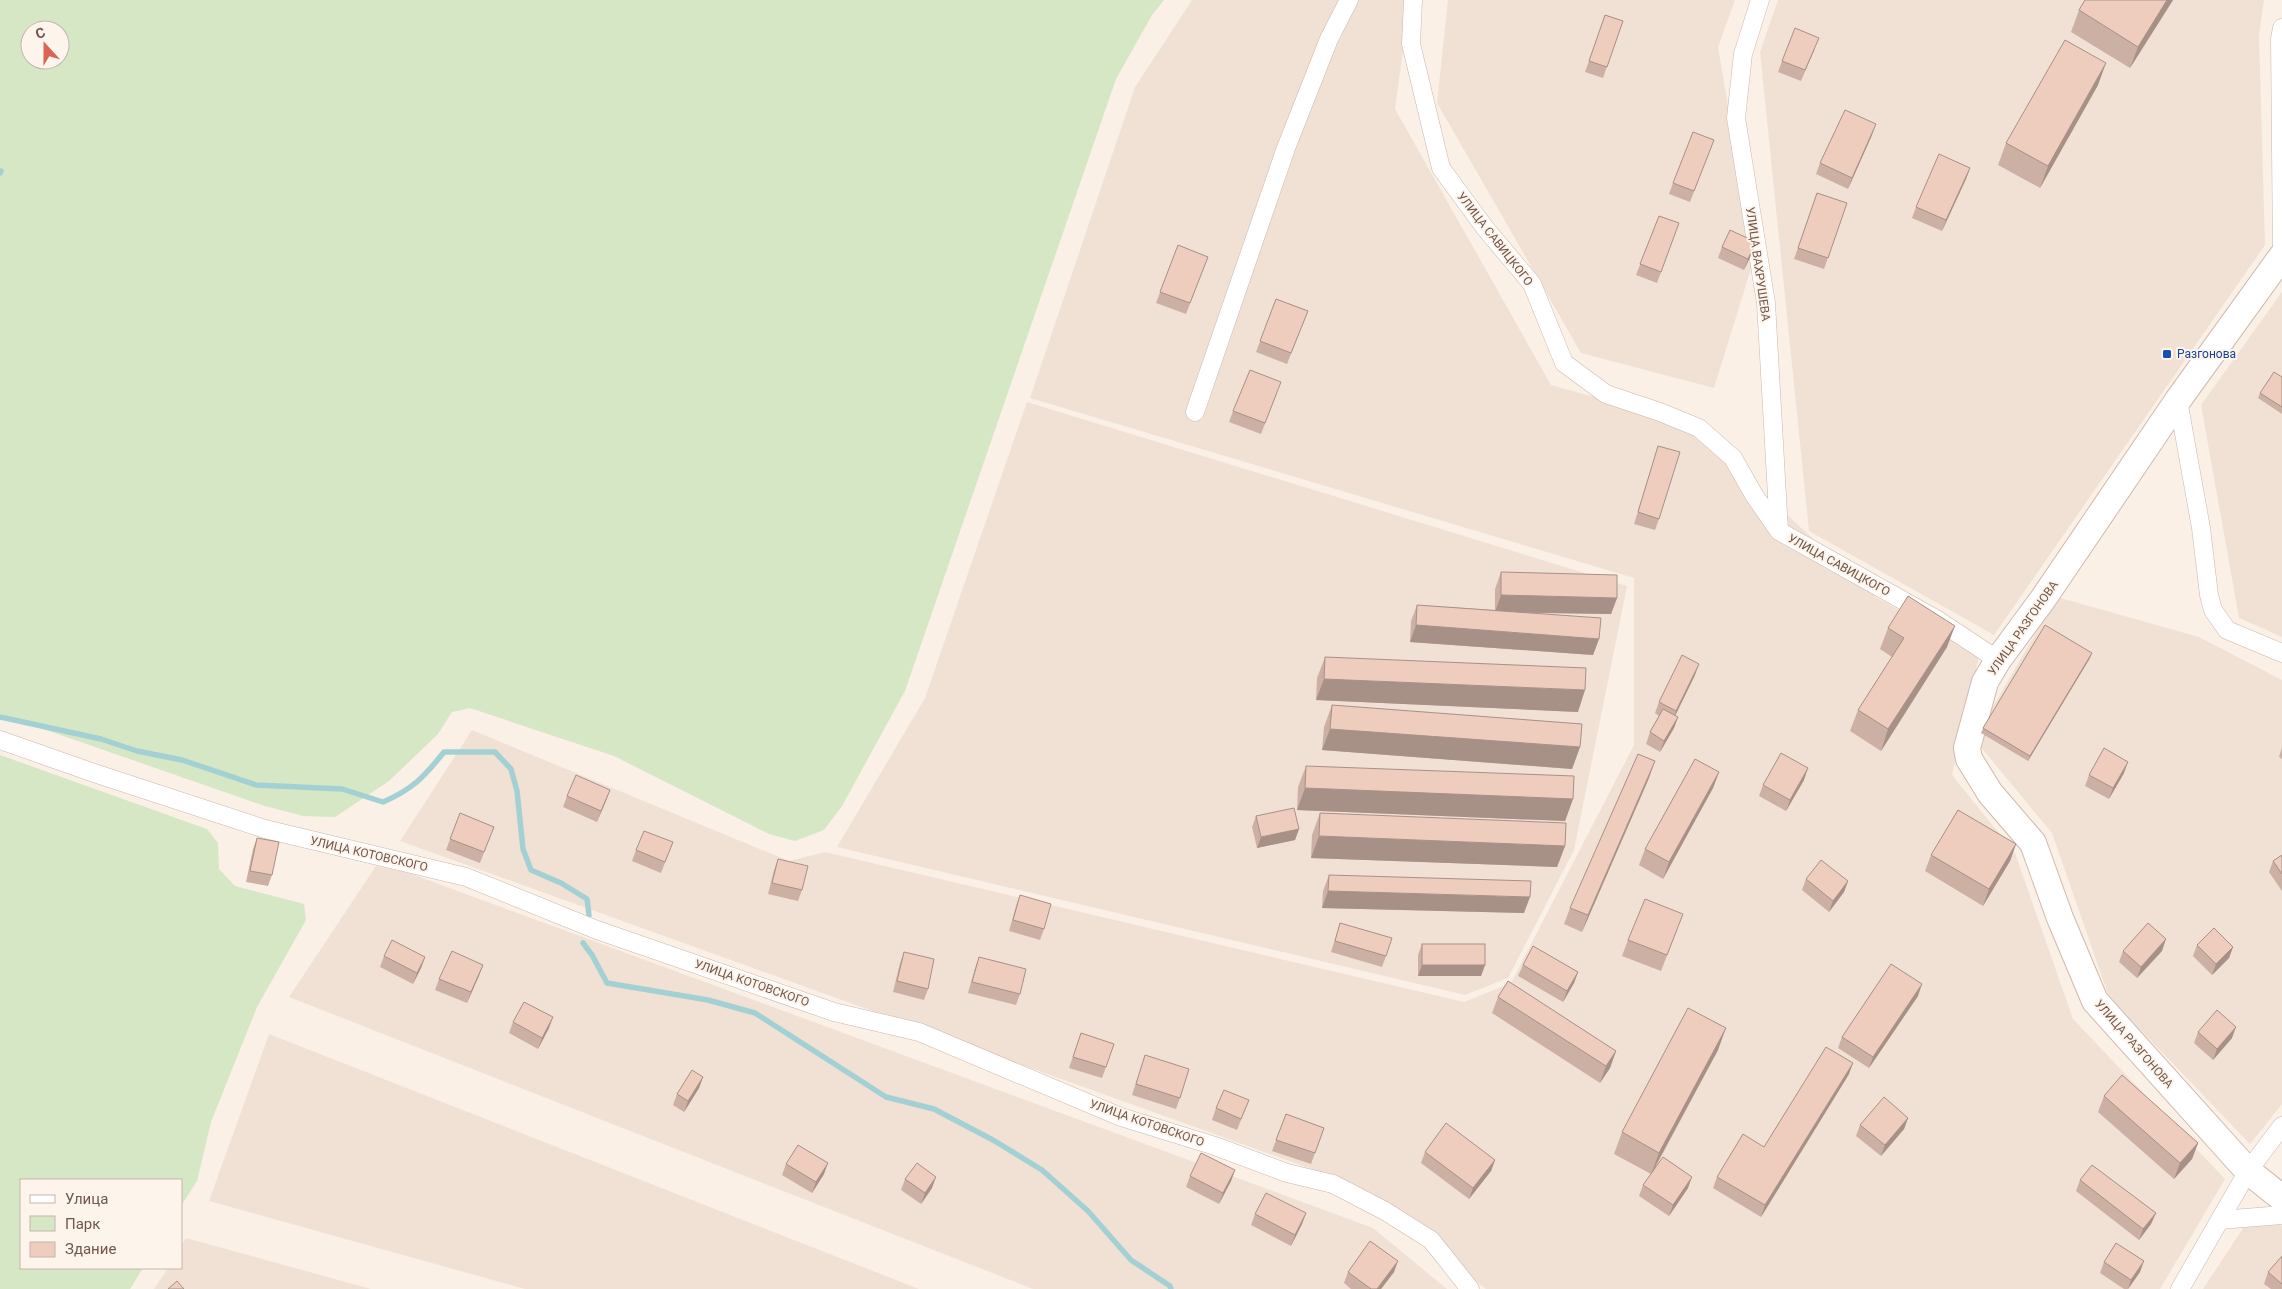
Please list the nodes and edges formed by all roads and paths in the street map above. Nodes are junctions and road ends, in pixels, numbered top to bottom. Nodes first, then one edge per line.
1 (1349, 0) edge
2 (1414, 0) edge
3 (1760, 0) edge
4 (2282, 28) edge
5 (2282, 256) edge
6 (2178, 400) junction
7 (1195, 412) dead end
8 (1779, 531) junction
9 (2282, 653) edge
10 (1998, 660) junction
11 (0, 740) edge
12 (2282, 1126) edge
13 (2248, 1171) junction
14 (2282, 1198) edge
15 (2282, 1215) edge
16 (2220, 1220) junction
17 (1470, 1289) edge
18 (2180, 1289) edge

1 - 7 street
2 - 8 street, УЛИЦА САВИЦКОГО
3 - 8 street, УЛИЦА ВАХРУШЕВА
4 - 5 street
5 - 6 street, УЛИЦА РАЗГОНОВА
6 - 9 street
6 - 10 street, УЛИЦА РАЗГОНОВА
8 - 10 street, УЛИЦА САВИЦКОГО
10 - 13 street, УЛИЦА РАЗГОНОВА
11 - 17 street, УЛИЦА КОТОВСКОГО
12 - 13 street
13 - 14 street, УЛИЦА РАЗГОНОВА
13 - 16 street
15 - 16 street
16 - 18 street

